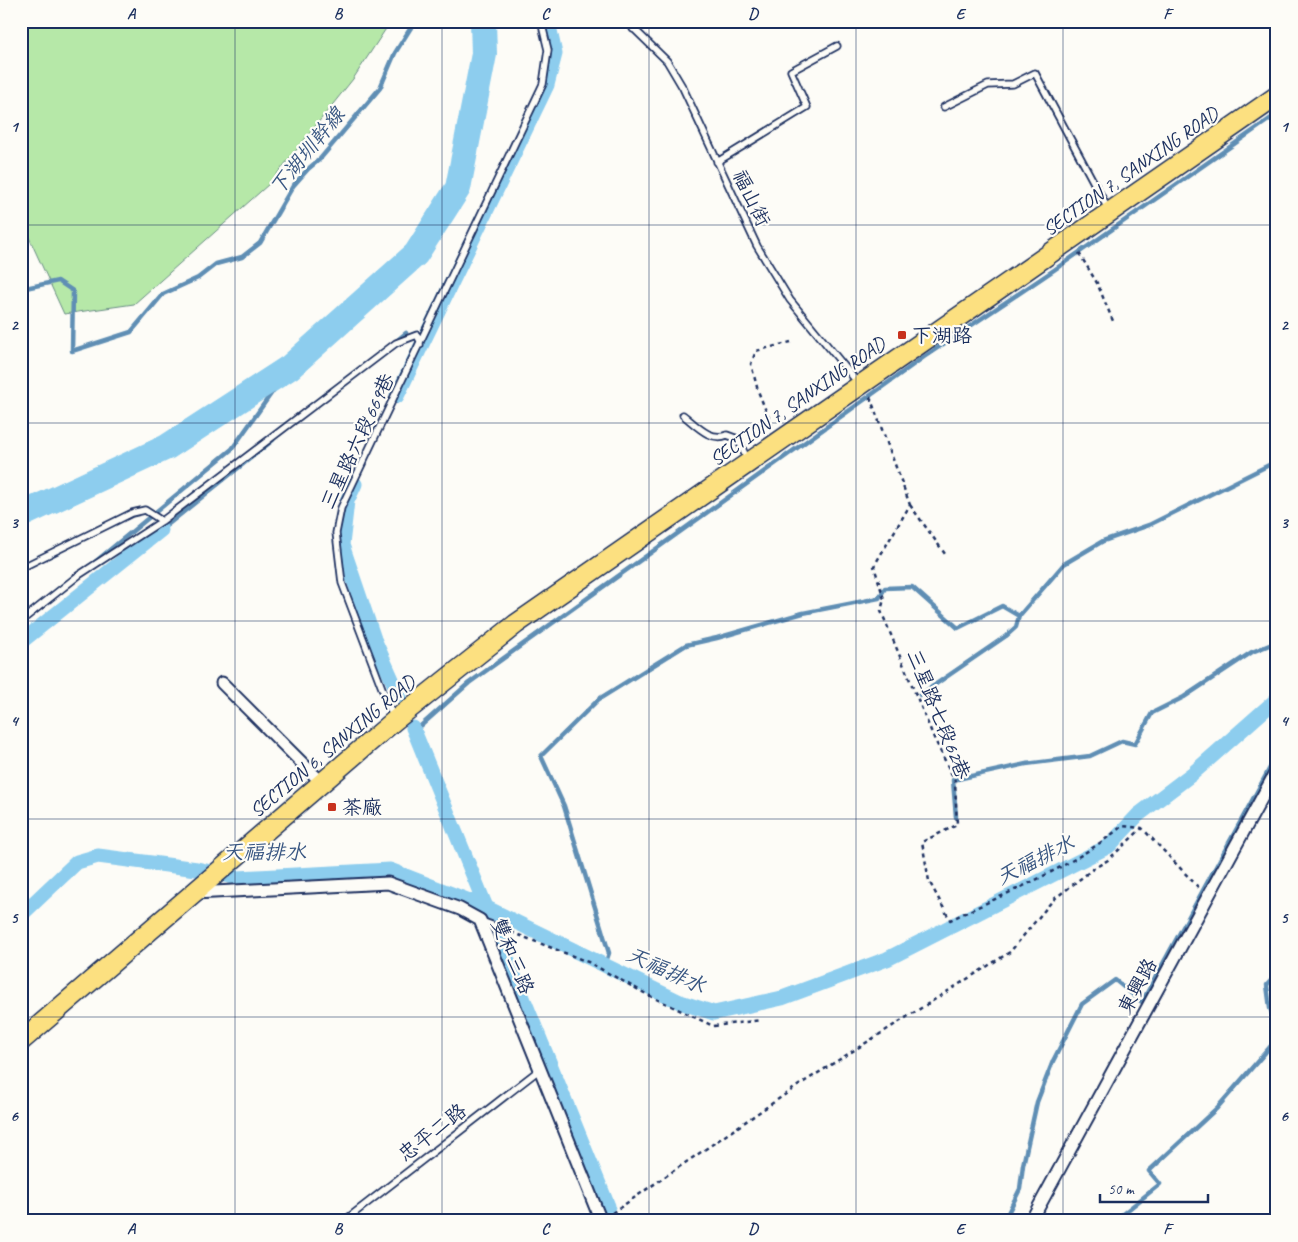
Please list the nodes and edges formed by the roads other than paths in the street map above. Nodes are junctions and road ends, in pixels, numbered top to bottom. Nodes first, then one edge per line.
1 (541, 21) edge
2 (626, 21) edge
3 (645, 21) edge
4 (633, 29) junction
5 (837, 46) dead end
6 (1277, 96) edge
7 (944, 107) dead end
8 (717, 162) junction
9 (1109, 211) junction
10 (419, 347) junction
11 (862, 383) junction
12 (683, 415) dead end
13 (748, 462) junction
14 (162, 521) junction
15 (21, 568) edge
16 (21, 621) edge
17 (516, 624) joint
18 (222, 683) dead end
19 (403, 714) junction
20 (1277, 770) edge
21 (322, 783) junction
22 (195, 894) junction
23 (485, 922) junction
24 (503, 929) road end
25 (21, 1041) edge
26 (539, 1070) junction
27 (344, 1221) edge
28 (601, 1221) edge
29 (1031, 1221) edge

1 - 10 lane, 三星路六段669巷
2 - 4 lane, 福山街
3 - 4 lane
4 - 8 lane, 福山街
5 - 8 lane
6 - 9 main road, SECTION 7, SANXING ROAD
7 - 9 lane
8 - 11 lane, 福山街
9 - 11 main road, SECTION 7, SANXING ROAD
10 - 14 lane
10 - 19 lane, 三星路六段669巷
11 - 13 main road, SECTION 7, SANXING ROAD
12 - 13 lane
13 - 17 main road, SECTION 7, SANXING ROAD
14 - 15 lane
14 - 16 lane
17 - 19 main road, SECTION 6, SANXING ROAD
18 - 21 street
19 - 21 main road, SECTION 6, SANXING ROAD
20 - 29 street, 東興路
21 - 22 main road, SECTION 6, SANXING ROAD
22 - 23 street, 雙和三路
22 - 25 main road, SECTION 6, SANXING ROAD
23 - 24 lane
23 - 26 street, 雙和三路
26 - 27 lane, 忠平二路
26 - 28 street, 雙和三路

